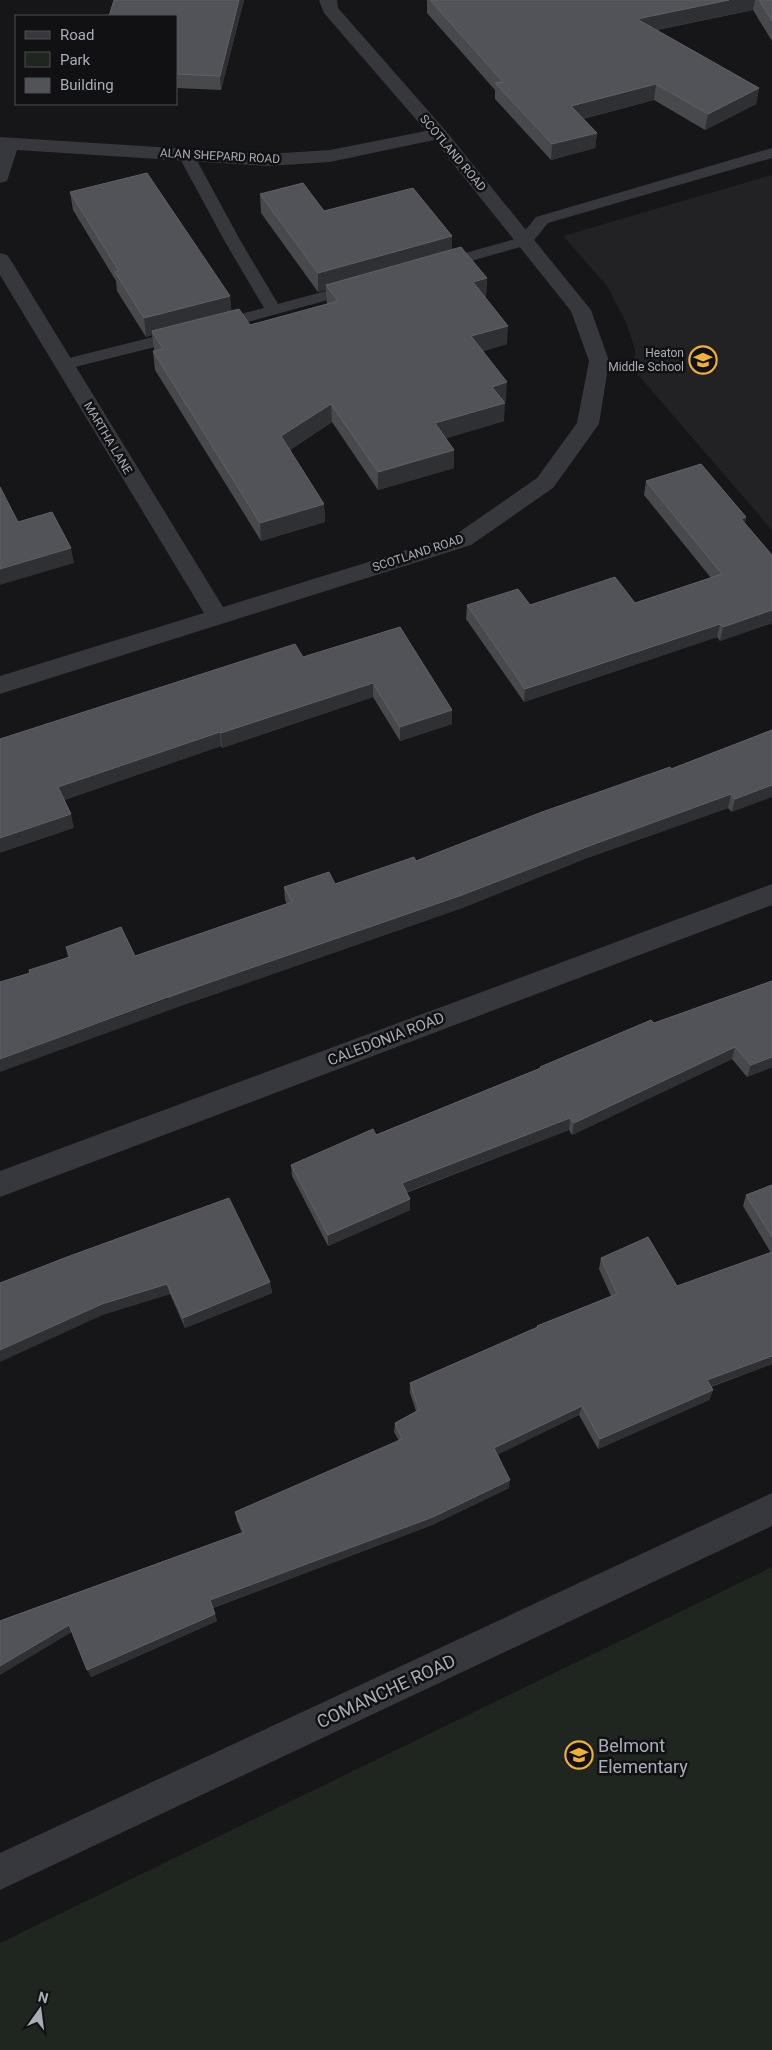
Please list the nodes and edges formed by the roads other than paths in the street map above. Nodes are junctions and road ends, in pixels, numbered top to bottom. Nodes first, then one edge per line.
1 (328, 0) edge
2 (438, 134) junction
3 (4, 143) edge
4 (772, 153) edge
5 (186, 154) junction
6 (0, 177) edge
7 (525, 241) junction
8 (0, 259) edge
9 (419, 270) edge
10 (371, 284) edge
11 (274, 311) junction
12 (63, 364) junction
13 (218, 617) junction
14 (0, 685) edge
15 (772, 894) edge
16 (0, 1184) edge
17 (772, 1509) edge
18 (0, 1872) edge

1 - 2 street, SCOTLAND ROAD
2 - 5 street, ALAN SHEPARD ROAD
2 - 7 street, SCOTLAND ROAD
3 - 5 street, ALAN SHEPARD ROAD
3 - 6 street
4 - 7 lane
5 - 11 lane
7 - 9 lane
7 - 13 street, SCOTLAND ROAD
8 - 12 street, MARTHA LANE
10 - 11 lane
11 - 12 lane
12 - 13 street, MARTHA LANE
13 - 14 street, SCOTLAND ROAD
15 - 16 street, CALEDONIA ROAD
17 - 18 street, COMANCHE ROAD

